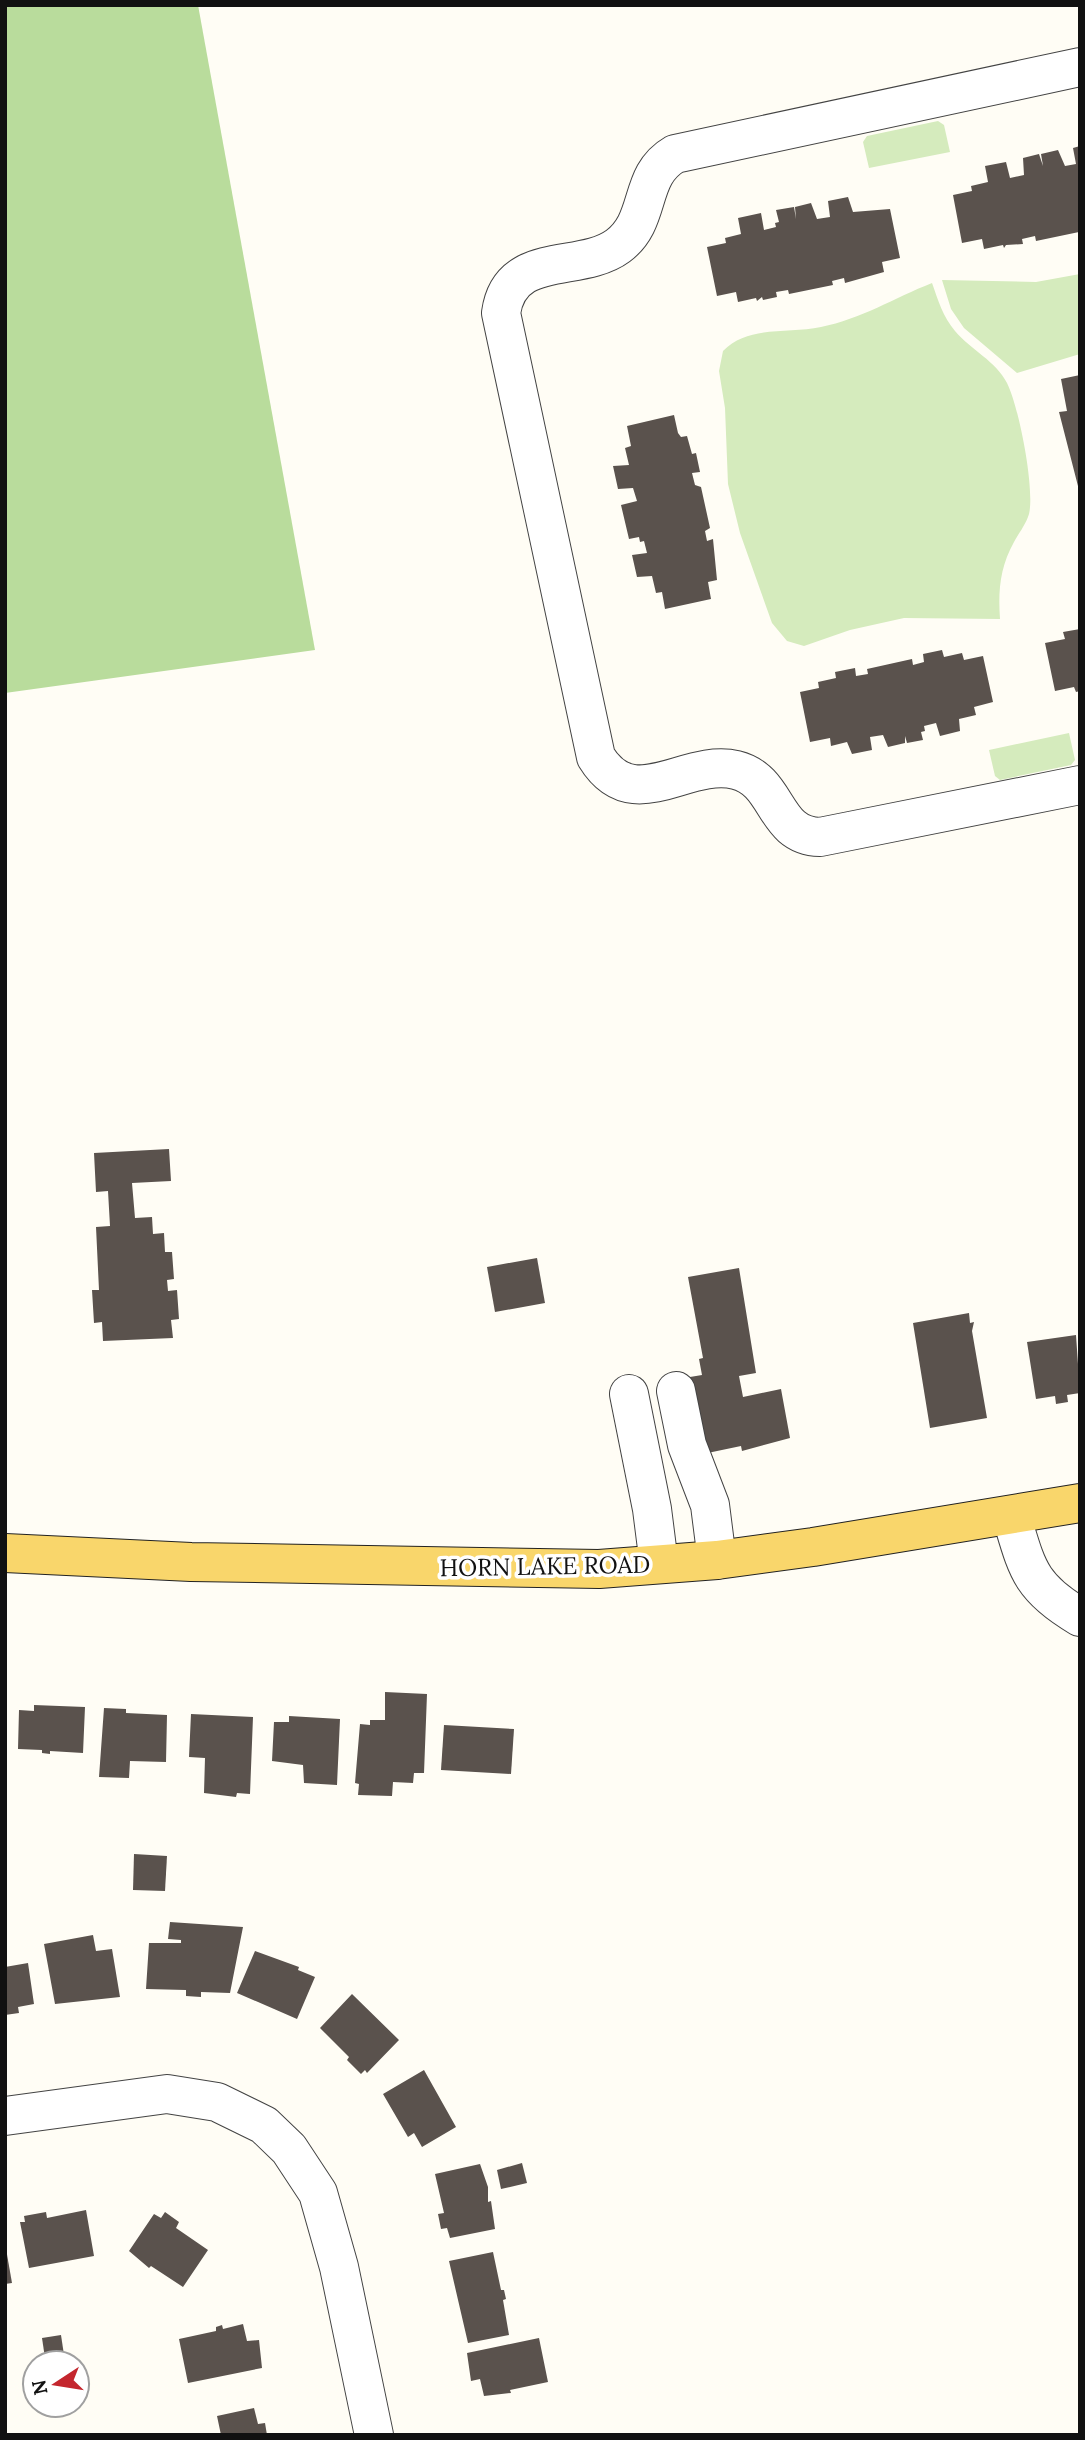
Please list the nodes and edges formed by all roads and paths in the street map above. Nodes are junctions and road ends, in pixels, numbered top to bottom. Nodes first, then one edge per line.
1 (1080, 67) edge
2 (1080, 785) edge
3 (676, 1391) dead end
4 (629, 1394) dead end
5 (1080, 1503) edge
6 (1011, 1515) junction
7 (5, 1553) edge
8 (717, 1560) junction
9 (659, 1564) junction
10 (1080, 1617) edge
11 (5, 2116) edge
12 (374, 2435) edge

1 - 2 street
3 - 8 street
4 - 9 street
5 - 6 main road, HORN LAKE ROAD
6 - 8 main road, HORN LAKE ROAD
6 - 10 street
7 - 9 main road, HORN LAKE ROAD
8 - 9 main road, HORN LAKE ROAD
11 - 12 street

